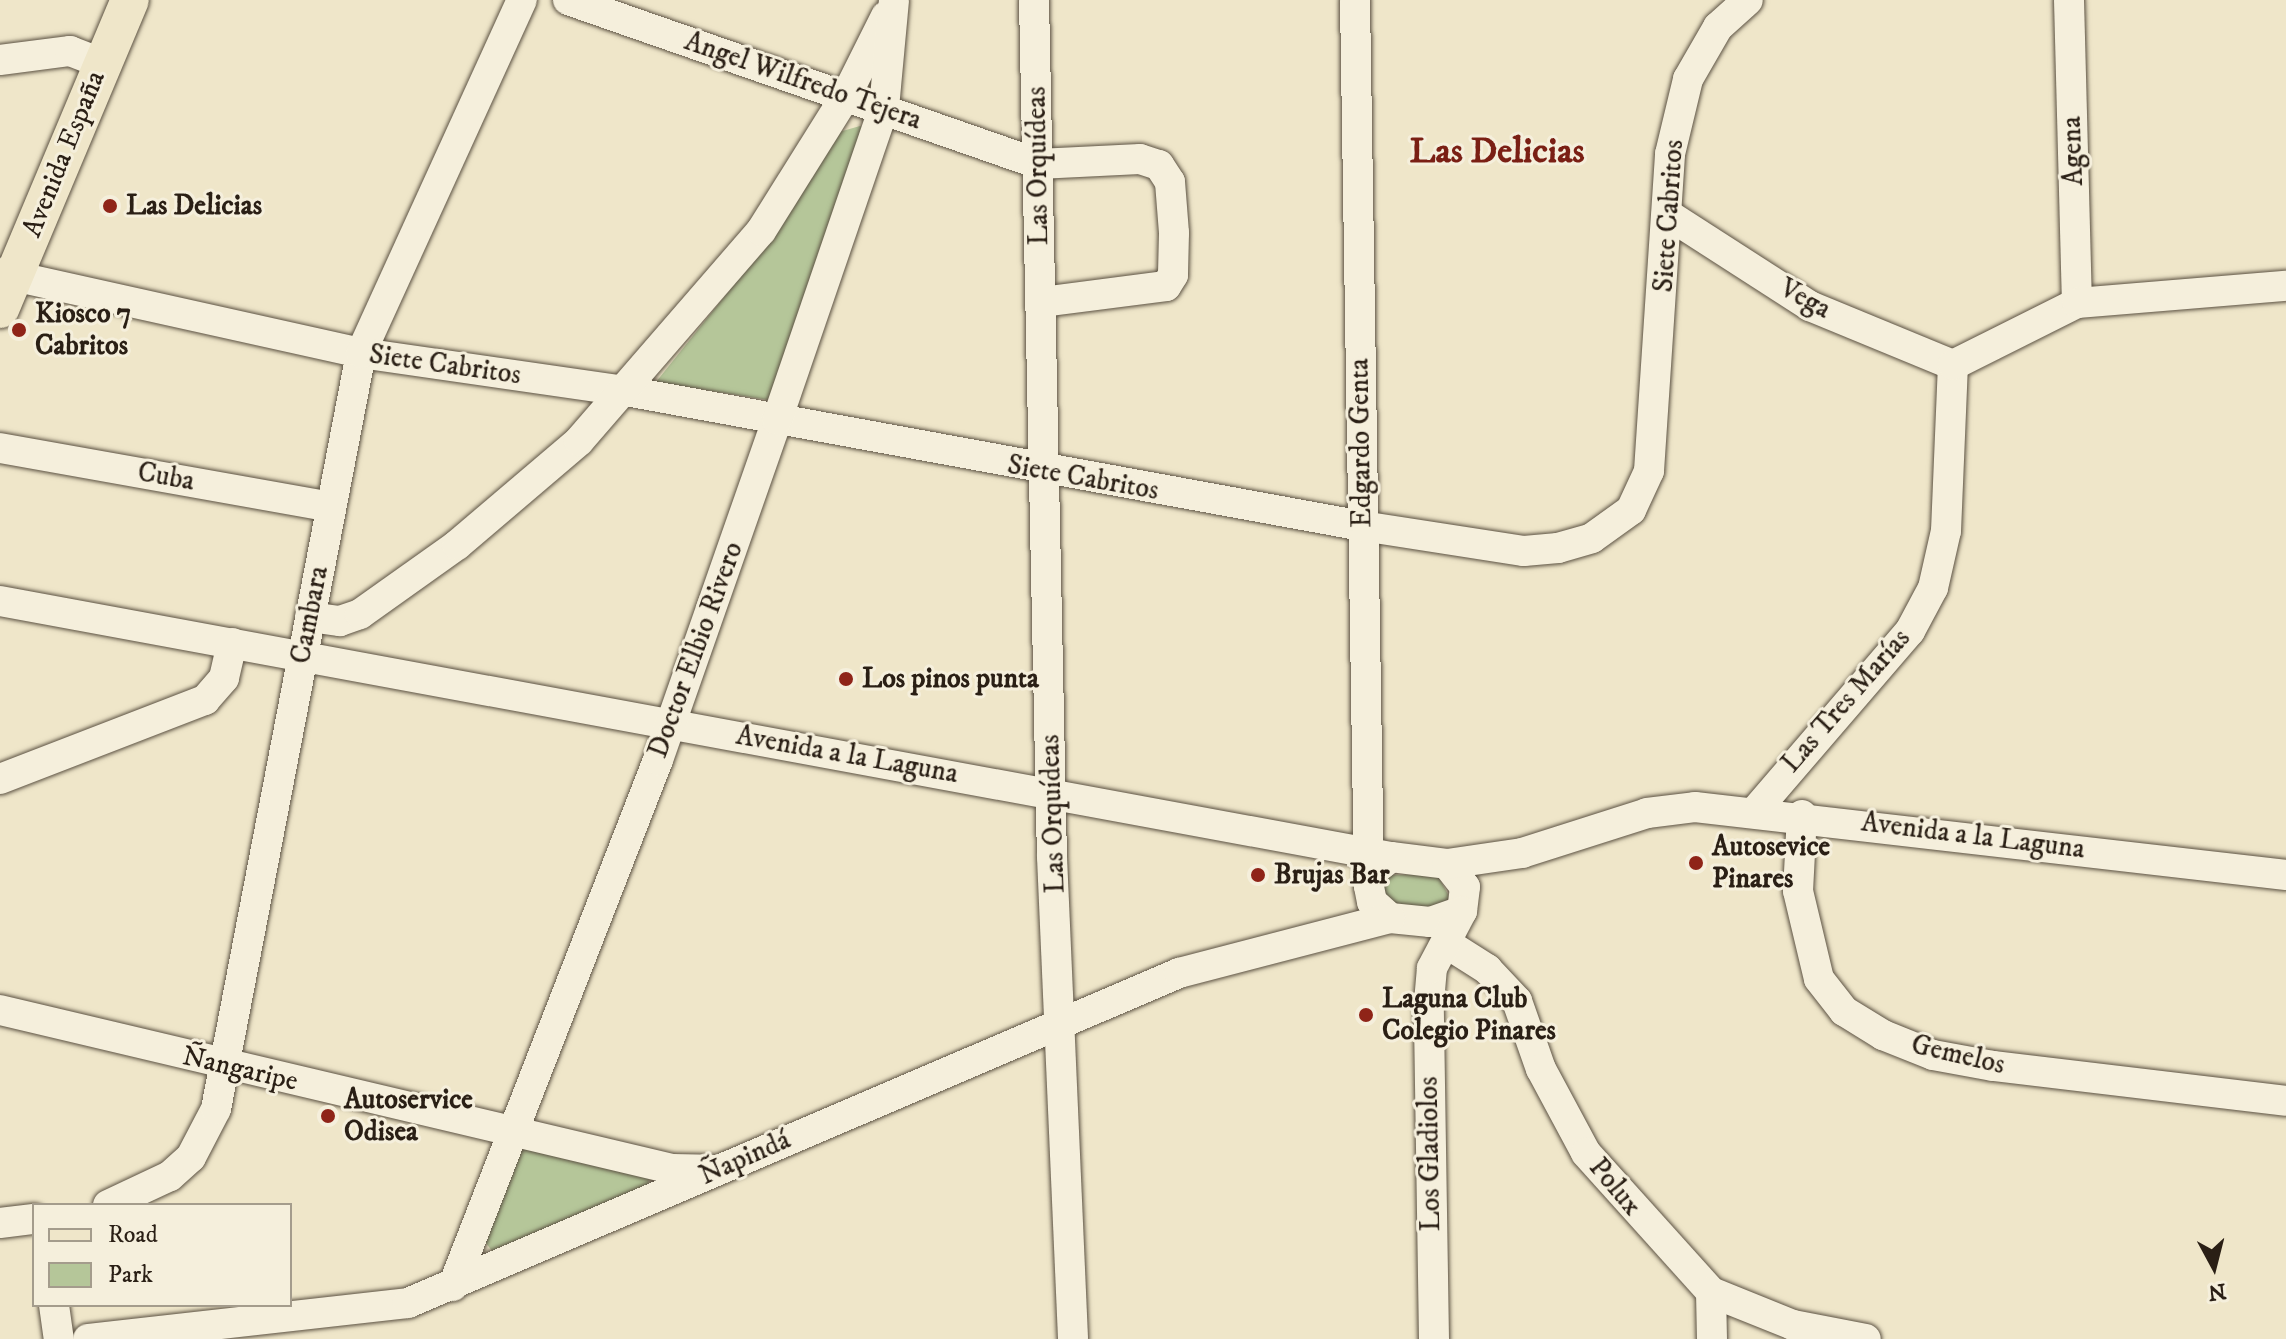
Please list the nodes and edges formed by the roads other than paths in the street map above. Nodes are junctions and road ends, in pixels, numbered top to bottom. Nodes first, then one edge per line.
1 (103, 0) edge
2 (130, 0) edge
3 (522, 0) edge
4 (568, 0) edge
5 (894, 0) edge
6 (1034, 0) edge
7 (1355, 0) edge
8 (1748, 0) edge
9 (2069, 0) edge
10 (91, 59) junction
11 (0, 60) edge
12 (847, 94) junction
13 (884, 108) junction
14 (1038, 164) junction
15 (1667, 214) junction
16 (3, 276) edge
17 (2286, 286) edge
18 (1041, 302) junction
19 (2077, 303) junction
20 (361, 353) junction
21 (1953, 365) junction
22 (626, 391) junction
23 (777, 420) junction
24 (0, 448) edge
25 (1045, 472) junction
26 (331, 507) junction
27 (1362, 526) junction
28 (0, 601) edge
29 (310, 617) junction
30 (232, 643) junction
31 (303, 656) junction
32 (672, 723) junction
33 (0, 779) edge
34 (1051, 795) junction
35 (1756, 810) junction
36 (1802, 815) junction
37 (1522, 853) junction
38 (1379, 854) junction
39 (1447, 864) junction
40 (2286, 875) edge
41 (1464, 904) junction
42 (1396, 920) junction
43 (1439, 956) junction
44 (0, 1010) edge
45 (1059, 1023) junction
46 (223, 1067) junction
47 (2286, 1101) edge
48 (512, 1130) junction
49 (717, 1170) junction
50 (114, 1203) edge
51 (32, 1219) edge
52 (0, 1223) edge
53 (453, 1286) junction
54 (1711, 1292) junction
55 (54, 1307) edge
56 (331, 1327) edge
57 (59, 1339) edge
58 (88, 1339) edge
59 (1073, 1339) edge
60 (1434, 1339) edge
61 (1712, 1339) edge
62 (1866, 1339) edge

1 - 10 main road, Avenida España
2 - 10 main road, Avenida España
3 - 20 street, Cambara
4 - 12 street, Angel Wilfredo Tejera
5 - 12 street
5 - 13 street, Doctor Elbio Rivero
6 - 14 street, Las Orquídeas
7 - 27 street, Edgardo Genta
8 - 15 street, Siete Cabritos
9 - 19 street, Agena
10 - 11 street
10 - 16 main road, Avenida España
12 - 13 street, Angel Wilfredo Tejera
12 - 22 street
13 - 14 street, Angel Wilfredo Tejera
13 - 23 street, Doctor Elbio Rivero
14 - 18 street, Las Orquídeas
14 - 18 street
15 - 21 street, Vega
15 - 27 street, Siete Cabritos
16 - 20 street, Siete Cabritos
17 - 19 street
18 - 25 street, Las Orquídeas
19 - 21 street
20 - 22 street, Siete Cabritos
20 - 26 street, Cambara
21 - 35 street, Las Tres Marías
22 - 23 street, Siete Cabritos
22 - 29 street
23 - 25 street, Siete Cabritos
23 - 32 street, Doctor Elbio Rivero
24 - 26 street, Cuba
25 - 27 street, Siete Cabritos
25 - 34 street, Las Orquídeas
26 - 29 street, Cambara
27 - 38 street, Edgardo Genta
28 - 30 street, Avenida a la Laguna
29 - 31 street, Cambara
30 - 31 street, Avenida a la Laguna
30 - 33 street
31 - 32 street, Avenida a la Laguna
31 - 46 street, Cambara
32 - 34 street, Avenida a la Laguna
32 - 48 street, Doctor Elbio Rivero
34 - 38 street, Avenida a la Laguna
34 - 45 street, Las Orquídeas
35 - 36 street, Avenida a la Laguna
35 - 37 street, Avenida a la Laguna
36 - 40 street, Avenida a la Laguna
36 - 47 street, Gemelos
37 - 39 street, Avenida a la Laguna
37 - 41 street, Avenida a la Laguna
38 - 39 street, Avenida a la Laguna
38 - 42 street
39 - 41 street
41 - 42 street, Ñapindá
41 - 43 street, Los Gladiolos
42 - 43 street
42 - 45 street, Ñapindá
43 - 54 street, Polux
43 - 60 street, Los Gladiolos
44 - 46 street, Ñangaripe
45 - 49 street, Ñapindá
45 - 59 street, Las Orquídeas
46 - 48 street, Ñangaripe
46 - 50 street, Cambara
48 - 49 street, Ñangaripe
48 - 53 street, Doctor Elbio Rivero
49 - 53 street, Ñapindá
51 - 52 street
53 - 56 street, Ñapindá
54 - 61 street
54 - 62 street, Polux
55 - 57 street
56 - 58 street, Ñapindá

